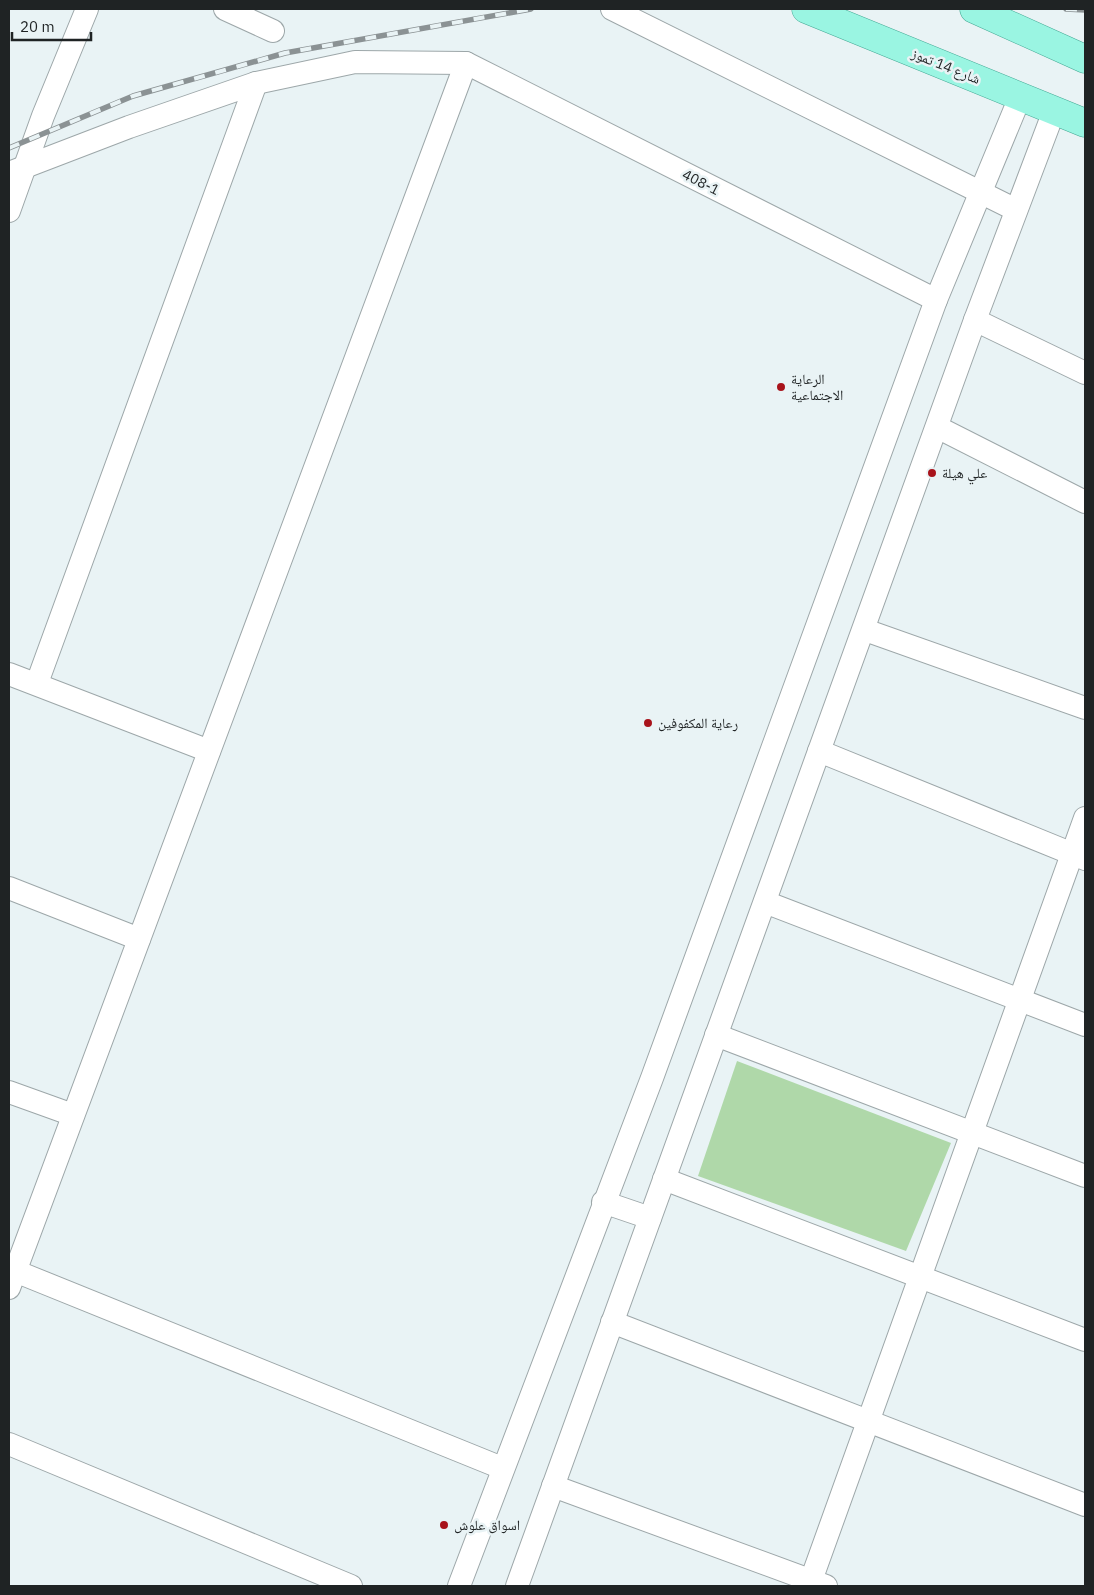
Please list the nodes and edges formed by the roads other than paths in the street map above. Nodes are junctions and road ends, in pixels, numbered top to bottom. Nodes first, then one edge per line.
1 (88, 9) edge
2 (226, 9) edge
3 (612, 9) edge
4 (806, 9) edge
5 (974, 9) edge
6 (273, 32) dead end
7 (1073, 45) edge
8 (1085, 59) edge
9 (466, 63) junction
10 (256, 83) junction
11 (1020, 97) junction
12 (1054, 111) junction
13 (1085, 123) edge
14 (18, 170) edge
15 (981, 192) junction
16 (1016, 210) junction
17 (9, 211) edge
18 (936, 300) junction
19 (975, 320) junction
20 (1085, 373) edge
21 (937, 427) junction
22 (1085, 502) edge
23 (864, 630) junction
24 (9, 674) edge
25 (37, 683) junction
26 (1085, 708) edge
27 (209, 752) junction
28 (819, 752) junction
29 (1085, 818) edge
30 (1079, 856) edge
31 (9, 888) edge
32 (765, 902) junction
33 (139, 939) junction
34 (1020, 1000) junction
35 (1085, 1026) edge
36 (716, 1035) junction
37 (9, 1092) edge
38 (73, 1115) junction
39 (972, 1133) junction
40 (1085, 1176) edge
41 (664, 1179) junction
42 (604, 1202) junction
43 (650, 1218) junction
44 (920, 1277) junction
45 (10, 1282) edge
46 (612, 1322) junction
47 (1085, 1340) edge
48 (868, 1421) junction
49 (9, 1444) edge
50 (502, 1468) junction
51 (553, 1486) junction
52 (1085, 1505) edge
53 (815, 1584) edge
54 (352, 1586) edge
55 (459, 1586) edge
56 (517, 1586) edge

1 - 14 street
2 - 6 street
3 - 15 street
4 - 11 main road, شارع 14 تموز
5 - 7 main road
7 - 8 main road
9 - 10 street
9 - 18 street, 408-1
9 - 27 street
10 - 14 street
10 - 25 street
11 - 12 main road, شارع 14 تموز
11 - 15 street
12 - 13 main road, شارع 14 تموز
12 - 16 street
14 - 17 street
15 - 16 street
15 - 18 street
16 - 19 street
18 - 42 street
19 - 20 street
19 - 21 street
21 - 22 street
21 - 23 street
23 - 26 street
23 - 28 street
24 - 25 street
25 - 27 street
27 - 33 street
28 - 30 street
28 - 32 street
29 - 30 street
30 - 34 street
31 - 33 street
32 - 34 street
32 - 36 street
33 - 38 street
34 - 35 street
34 - 39 street
36 - 39 street
36 - 41 street
37 - 38 street
38 - 45 street
39 - 40 street
39 - 44 street
41 - 43 street
41 - 44 street
42 - 43 street
42 - 50 street
43 - 46 street
44 - 47 street
44 - 48 street
45 - 50 street
46 - 48 street
46 - 51 street
48 - 52 street
48 - 53 street
49 - 54 street
50 - 55 street
51 - 53 street
51 - 56 street

